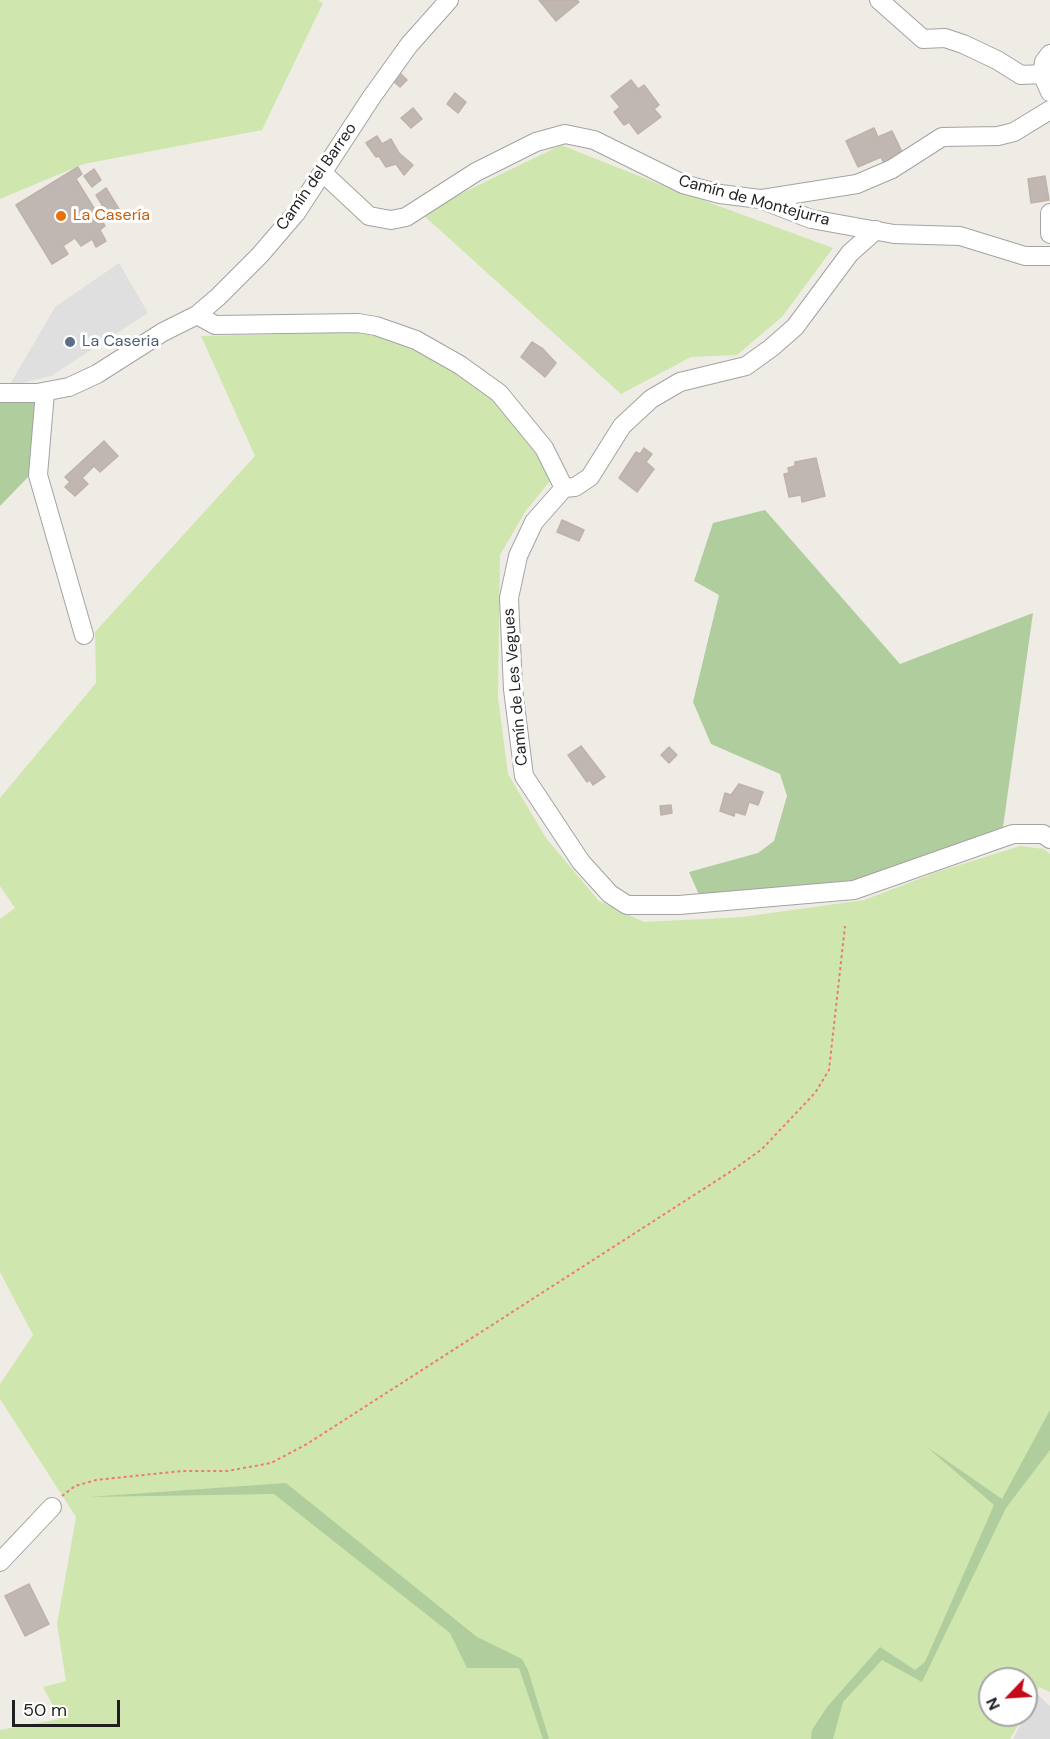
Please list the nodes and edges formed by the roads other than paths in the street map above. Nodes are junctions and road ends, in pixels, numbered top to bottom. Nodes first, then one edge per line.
1 (449, 0) edge
2 (879, 0) edge
3 (1050, 54) edge
4 (1042, 74) junction
5 (1050, 92) edge
6 (1050, 110) edge
7 (323, 173) junction
8 (760, 200) junction
9 (1050, 213) edge
10 (876, 230) junction
11 (1050, 234) edge
12 (1050, 256) edge
13 (197, 315) junction
14 (45, 392) junction
15 (0, 393) edge
16 (564, 488) junction
17 (84, 635) dead end
18 (1050, 839) edge
19 (52, 1507) road end
20 (0, 1562) edge

1 - 7 street, Camín del Barreo
2 - 4 street
3 - 4 street
4 - 5 street
6 - 8 street
7 - 8 street, Camín de Montejurra
7 - 13 street, Camín del Barreo
8 - 10 street, Camín de Montejurra
9 - 11 street
10 - 12 street, Camín de Montejurra
10 - 16 street
13 - 14 street, Camín del Barreo
13 - 16 street
14 - 15 street, Camín del Barreo
14 - 17 street
16 - 18 street, Camín de Les Vegues
19 - 20 street

